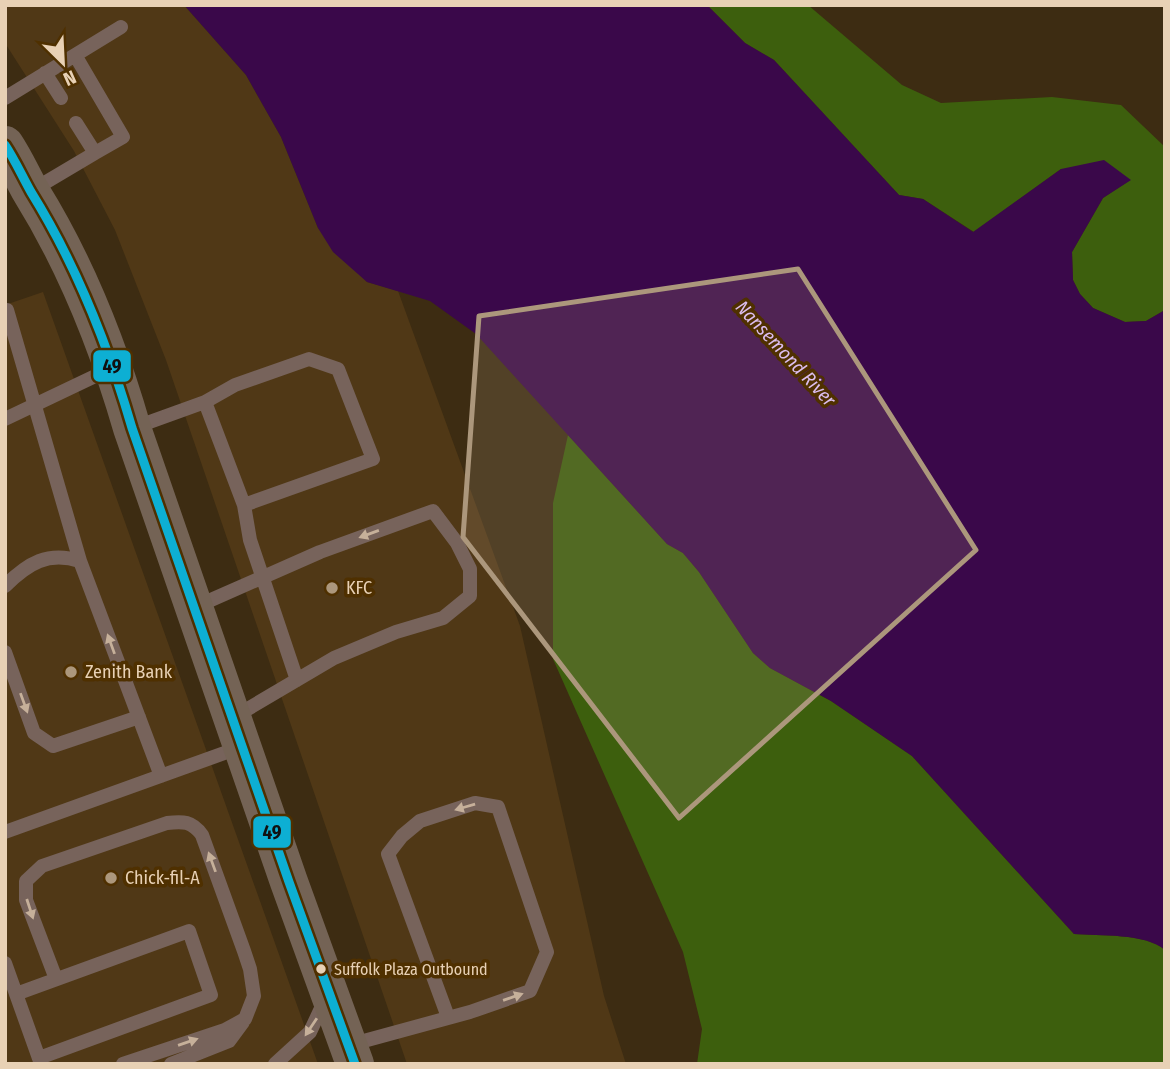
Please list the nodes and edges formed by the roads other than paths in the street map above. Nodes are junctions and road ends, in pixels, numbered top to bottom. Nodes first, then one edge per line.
1 (121, 27) dead end
2 (75, 55) junction
3 (45, 73) junction
4 (5, 98) edge
5 (61, 98) dead end
6 (76, 122) dead end
7 (5, 145) edge
8 (95, 153) junction
9 (31, 191) junction
10 (7, 310) edge
11 (114, 367) junction
12 (205, 402) junction
13 (35, 406) junction
14 (5, 419) edge
15 (132, 428) junction
16 (244, 505) junction
17 (80, 561) junction
18 (261, 578) junction
19 (5, 586) edge
20 (195, 607) junction
21 (5, 652) edge
22 (297, 680) junction
23 (139, 717) junction
24 (238, 732) junction
25 (161, 776) junction
26 (5, 832) edge
27 (5, 963) edge
28 (56, 979) junction
29 (326, 980) junction
30 (16, 994) junction
31 (448, 1017) junction
32 (245, 1019) junction
33 (351, 1055) edge
34 (40, 1061) edge
35 (123, 1064) edge
36 (171, 1064) edge
37 (275, 1064) edge

1 - 2 lane
2 - 3 lane
2 - 8 lane
3 - 4 lane
3 - 5 lane
6 - 8 lane
7 - 9 main road
8 - 9 lane
9 - 11 main road
10 - 13 lane
11 - 13 lane
11 - 15 main road
12 - 15 lane
12 - 16 lane
12 - 16 lane
13 - 14 lane
13 - 17 lane
15 - 20 main road
16 - 18 lane
17 - 19 lane
23 -> 17 lane
18 - 20 lane
18 - 22 lane
22 -> 18 lane
20 - 24 main road
21 -> 23 lane
22 - 24 lane
23 - 25 lane
24 - 25 lane
24 - 29 main road
25 - 26 lane
27 - 30 lane
28 - 30 lane
32 -> 28 lane
28 - 34 lane
29 - 33 main road
29 -> 37 lane
30 - 34 lane
31 -> 31 lane
31 - 33 lane
35 -> 32 lane
32 - 36 lane

